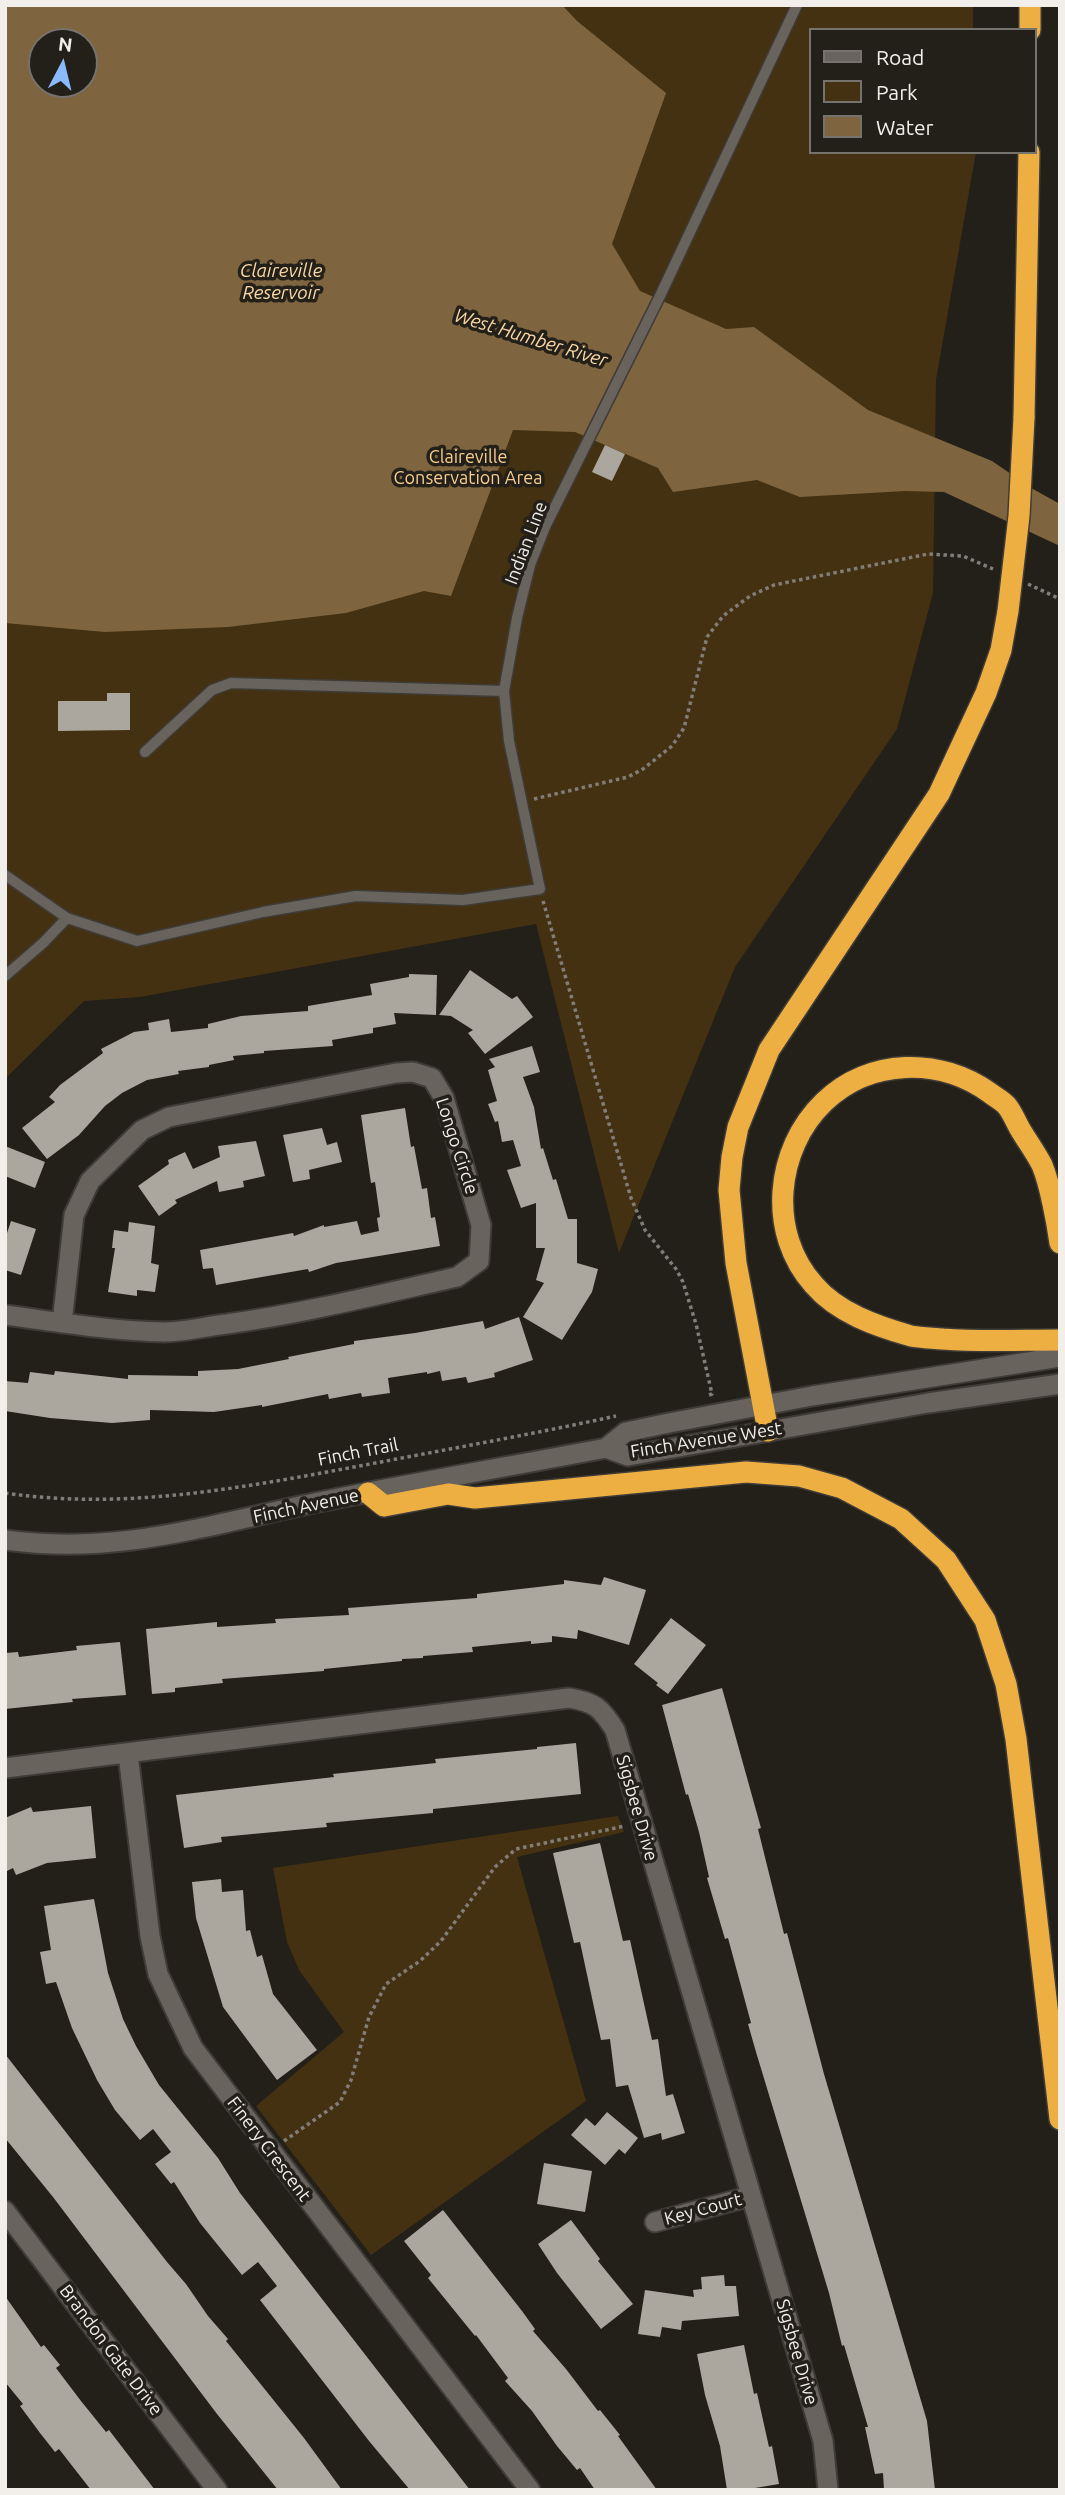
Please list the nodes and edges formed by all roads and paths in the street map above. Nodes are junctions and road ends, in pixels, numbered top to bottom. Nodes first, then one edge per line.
1 (797, 5) edge
2 (1030, 5) edge
3 (1030, 28) edge
4 (1029, 154) edge
5 (1004, 574) dead end
6 (1027, 584) dead end
7 (1060, 599) edge
8 (504, 691) junction
9 (145, 752) dead end
10 (522, 801) junction
11 (5, 875) edge
12 (540, 889) junction
13 (67, 918) junction
14 (5, 976) edge
15 (1060, 1243) edge
16 (5, 1315) edge
17 (62, 1323) junction
18 (1060, 1340) edge
19 (1014, 1353) junction
20 (1060, 1357) edge
21 (1060, 1384) edge
22 (699, 1397) dead end
23 (763, 1405) junction
24 (623, 1414) dead end
25 (768, 1431) junction
26 (606, 1448) junction
27 (5, 1493) edge
28 (368, 1493) junction
29 (5, 1540) edge
30 (128, 1754) junction
31 (5, 1768) edge
32 (641, 1823) junction
33 (1060, 2119) edge
34 (271, 2152) junction
35 (751, 2196) junction
36 (5, 2211) edge
37 (655, 2222) dead end
38 (216, 2490) edge
39 (530, 2490) edge
40 (828, 2490) edge

1 - 8 lane, Indian Line
2 - 3 highway
4 - 23 highway, bridge
5 - 10 path
6 - 7 path
8 - 9 lane
8 - 10 lane, Indian Line
10 - 12 lane, Indian Line
11 - 13 lane
12 - 13 lane
12 - 22 path
13 - 14 lane
15 - 19 highway
16 - 17 street, Longo Circle
17 - 17 street, Longo Circle
18 - 19 highway
19 - 20 street, Finch Avenue West
19 - 23 street, Finch Avenue West
21 - 25 street, Finch Avenue West
23 - 25 highway
23 - 26 street, Finch Avenue West
24 - 27 path, Finch Trail
25 - 26 street, Finch Avenue West
26 - 28 street, Finch Avenue
28 - 29 street, Finch Avenue
28 - 33 highway
30 - 31 street, Sigsbee Drive
30 - 32 street, Sigsbee Drive
30 - 34 street, Finery Crescent
32 - 34 path
32 - 35 street, Sigsbee Drive
34 - 39 street, Finery Crescent
35 - 37 street, Key Court
35 - 40 street, Sigsbee Drive
36 - 38 street, Brandon Gate Drive

